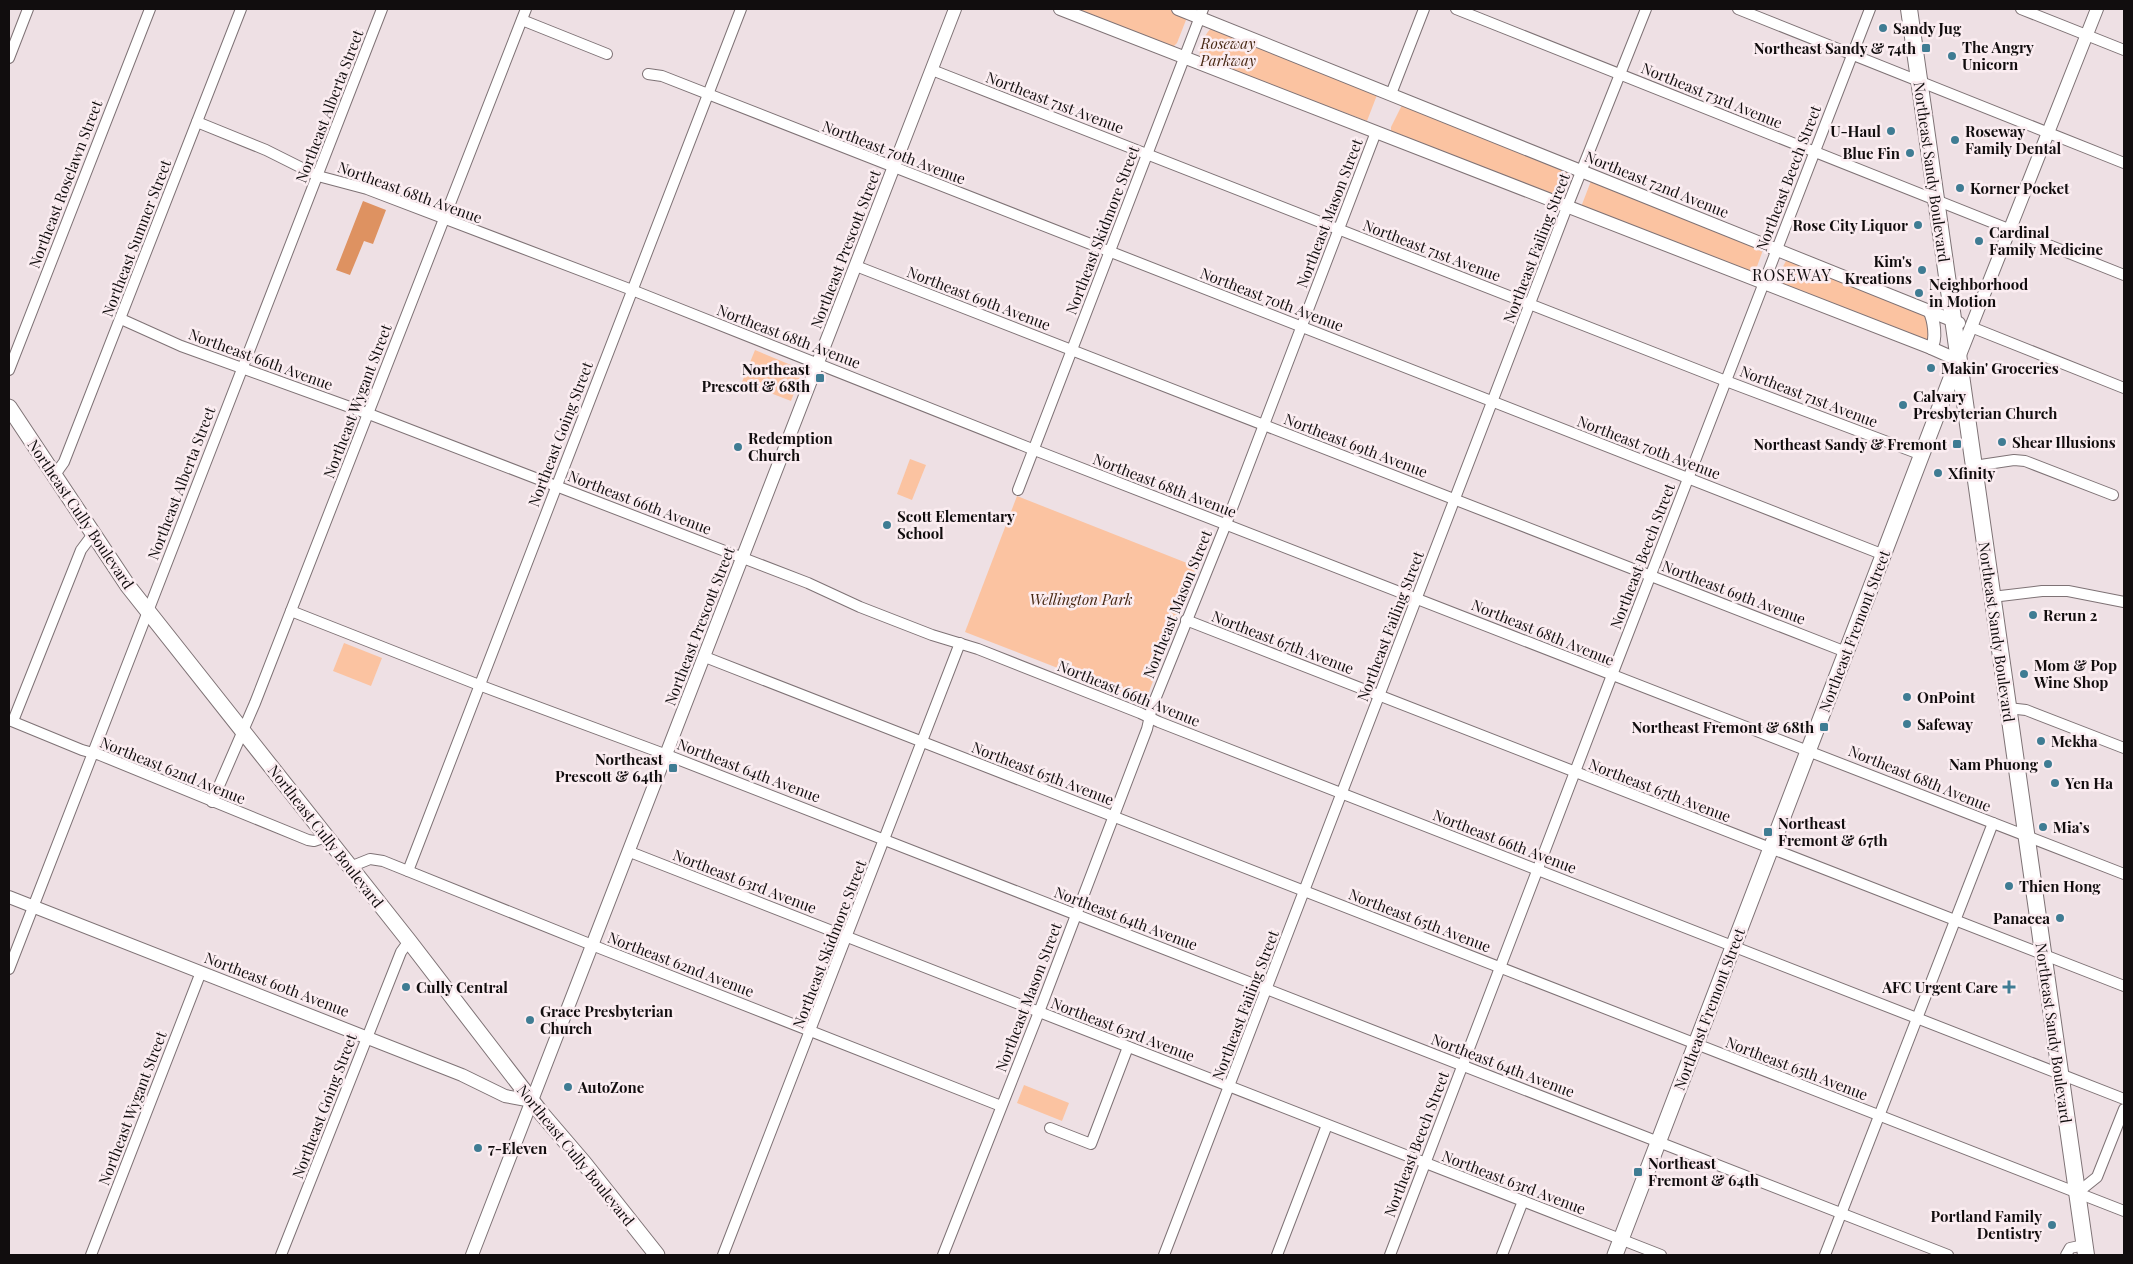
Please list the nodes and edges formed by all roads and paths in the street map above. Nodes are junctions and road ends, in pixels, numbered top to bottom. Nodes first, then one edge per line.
1 (28, 9) edge
2 (150, 9) edge
3 (241, 9) edge
4 (382, 9) edge
5 (526, 9) edge
6 (741, 9) edge
7 (955, 9) edge
8 (1060, 9) edge
9 (1178, 9) edge
10 (1424, 9) edge
11 (1456, 9) edge
12 (1646, 9) edge
13 (1738, 9) edge
14 (1870, 9) edge
15 (1910, 9) edge
16 (2021, 9) edge
17 (2097, 9) edge
18 (1201, 13) edge
19 (522, 20) junction
20 (2086, 35) junction
21 (2124, 50) edge
22 (607, 54) dead end
23 (1853, 54) junction
24 (1184, 57) junction
25 (9, 58) edge
26 (932, 70) junction
27 (648, 74) dead end
28 (1620, 74) junction
29 (1920, 81) junction
30 (1391, 94) junction
31 (708, 95) junction
32 (197, 122) junction
33 (1376, 132) junction
34 (2048, 133) junction
35 (1814, 152) junction
36 (1148, 154) junction
37 (2124, 163) edge
38 (894, 168) junction
39 (1581, 171) junction
40 (318, 176) junction
41 (1937, 201) junction
42 (1567, 207) junction
43 (443, 219) junction
44 (1338, 229) junction
45 (2010, 230) junction
46 (1776, 249) junction
47 (1110, 252) junction
48 (856, 266) junction
49 (2124, 276) edge
50 (1763, 282) junction
51 (632, 290) junction
52 (1530, 304) junction
53 (1929, 310) junction
54 (121, 318) junction
55 (1953, 320) junction
56 (1302, 327) junction
57 (1971, 327) junction
58 (1931, 348) junction
59 (1073, 350) junction
60 (1958, 360) junction
61 (818, 364) junction
62 (241, 368) junction
63 (9, 370) edge
64 (1726, 381) junction
65 (2124, 388) edge
66 (1493, 402) junction
67 (9, 407) edge
68 (369, 414) junction
69 (1264, 425) junction
70 (1032, 449) junction
71 (1922, 455) junction
72 (1974, 466) junction
73 (54, 476) junction
74 (1688, 478) junction
75 (557, 486) junction
76 (1018, 490) dead end
77 (2113, 495) dead end
78 (1455, 499) junction
79 (1226, 524) junction
80 (93, 534) junction
81 (1884, 555) junction
82 (743, 558) junction
83 (1650, 576) junction
84 (1992, 597) junction
85 (1417, 598) junction
86 (2124, 602) edge
87 (148, 611) junction
88 (291, 611) junction
89 (1186, 620) junction
90 (960, 643) junction
91 (1846, 652) junction
92 (705, 657) junction
93 (1612, 675) junction
94 (479, 685) junction
95 (1380, 696) junction
96 (2008, 708) junction
97 (1150, 717) junction
98 (11, 721) edge
99 (242, 731) junction
100 (922, 742) junction
101 (2124, 748) edge
102 (1809, 750) junction
103 (92, 753) junction
104 (667, 754) junction
105 (1575, 772) junction
106 (1343, 794) junction
107 (212, 802) junction
108 (1113, 817) junction
109 (1993, 823) junction
110 (2026, 836) junction
111 (326, 837) junction
112 (885, 840) junction
113 (1771, 848) junction
114 (630, 852) junction
115 (350, 867) junction
116 (1538, 870) junction
117 (408, 871) junction
118 (2124, 874) edge
119 (1305, 892) junction
120 (9, 897) edge
121 (33, 906) junction
122 (1076, 915) junction
123 (1956, 920) junction
124 (848, 938) junction
125 (409, 941) junction
126 (593, 946) junction
127 (1733, 946) junction
128 (2043, 955) junction
129 (1500, 968) junction
130 (9, 969) edge
131 (201, 972) junction
132 (2124, 986) edge
133 (1267, 990) junction
134 (1039, 1012) junction
135 (1918, 1018) junction
136 (812, 1030) junction
137 (367, 1037) junction
138 (1695, 1044) junction
139 (1128, 1047) junction
140 (1462, 1066) junction
141 (2060, 1074) junction
142 (1230, 1087) junction
143 (2124, 1099) edge
144 (532, 1101) junction
145 (1001, 1106) junction
146 (2124, 1109) edge
147 (1879, 1116) junction
148 (1327, 1125) junction
149 (1050, 1128) dead end
150 (1658, 1142) junction
151 (1425, 1163) junction
152 (2077, 1193) junction
153 (1523, 1201) junction
154 (2124, 1211) edge
155 (1841, 1213) junction
156 (1621, 1240) junction
157 (2085, 1250) edge
158 (91, 1255) edge
159 (281, 1255) edge
160 (472, 1255) edge
161 (657, 1255) edge
162 (724, 1255) edge
163 (943, 1255) edge
164 (1164, 1255) edge
165 (1277, 1255) edge
166 (1390, 1255) edge
167 (1502, 1255) edge
168 (1615, 1255) edge
169 (1661, 1255) edge
170 (1825, 1255) edge
171 (1948, 1255) edge
172 (2066, 1255) edge

1 - 25 street
2 - 63 street, Northeast Roselawn Street
3 - 32 street, Northeast Sumner Street
4 - 40 street, Northeast Alberta Street
5 - 19 street, Northeast Wygant Street
6 - 31 street, Northeast Going Street
7 - 26 street, Northeast Prescott Street
8 - 24 street
9 - 18 street, Northeast 72nd Avenue
10 - 30 street
11 - 28 street, Northeast 73rd Avenue
12 - 28 street, Northeast Failing Street
13 - 23 street
14 - 23 street, Northeast Beech Street
15 - 29 main road, Northeast Sandy Boulevard
16 - 20 street
17 - 20 street, Northeast Fremont Street
18 - 24 street, Northeast Skidmore Street
18 - 30 street, Northeast 72nd Avenue
19 - 22 street
19 - 43 street, Northeast Wygant Street
20 - 21 street
20 - 34 street, Northeast Fremont Street
23 - 29 street
23 - 35 street, Northeast Beech Street
24 - 33 street
24 - 36 street, Northeast Skidmore Street
26 - 36 street, Northeast 71st Avenue
26 - 38 street, Northeast Prescott Street
27 - 31 street, Northeast 70th Avenue
28 - 35 street, Northeast 73rd Avenue
28 - 39 street, Northeast Failing Street
29 - 34 street
29 - 41 main road, Northeast Sandy Boulevard
30 - 39 street, Northeast 72nd Avenue
31 - 38 street, Northeast 70th Avenue
31 - 51 street, Northeast Going Street
32 - 40 street, Northeast 68th Avenue
32 - 54 street, Northeast Sumner Street
33 - 42 street
33 - 44 street, Northeast Mason Street
34 - 37 street
34 - 45 street, Northeast Fremont Street
35 - 41 street, Northeast 73rd Avenue
35 - 46 street, Northeast Beech Street
36 - 44 street, Northeast 71st Avenue
36 - 47 street, Northeast Skidmore Street
38 - 47 street, Northeast 70th Avenue
38 - 48 street, Northeast Prescott Street
39 - 42 street, Northeast Failing Street
39 - 46 street, Northeast 72nd Avenue
40 - 43 street, Northeast 68th Avenue
40 - 62 street, Northeast Alberta Street
41 - 45 street, Northeast 73rd Avenue
41 - 55 main road, Northeast Sandy Boulevard
42 - 50 street
42 - 52 street, Northeast Failing Street
43 - 51 street, Northeast 68th Avenue
43 - 68 street, Northeast Wygant Street
44 - 52 street, Northeast 71st Avenue
44 - 56 street, Northeast Mason Street
45 - 49 street, Northeast 73rd Avenue
45 - 57 street, Northeast Fremont Street
46 - 50 street, Northeast Beech Street
46 - 53 street, Northeast 72nd Avenue
47 - 56 street, Northeast 70th Avenue
47 - 59 street, Northeast Skidmore Street
48 - 59 street, Northeast 69th Avenue
48 - 61 street, Northeast Prescott Street
50 - 58 street
50 - 64 street, Northeast Beech Street
51 - 61 street, Northeast 68th Avenue
51 - 75 street, Northeast Going Street
52 - 64 street, Northeast 71st Avenue
52 - 66 street, Northeast Failing Street
53 - 55 street, Northeast 72nd Avenue
53 - 58 street
54 - 62 street, Northeast 66th Avenue
54 - 73 street, Northeast Sumner Street
55 - 57 street, Northeast 72nd Avenue
55 - 60 main road, Northeast Sandy Boulevard
56 - 66 street, Northeast 70th Avenue
56 - 69 street, Northeast Mason Street
57 - 60 street, Northeast Fremont Street
57 - 65 street, Northeast 72nd Avenue
58 - 60 street
59 - 69 street, Northeast 69th Avenue
59 - 70 street, Northeast Skidmore Street
60 - 71 main road, Northeast Fremont Street
60 - 72 main road, Northeast Sandy Boulevard
61 - 70 street, Northeast 68th Avenue
61 - 82 street, Northeast Prescott Street
62 - 68 street, Northeast 66th Avenue
62 - 87 street, Northeast Alberta Street
64 - 71 street, Northeast 71st Avenue
64 - 74 street, Northeast Beech Street
66 - 74 street, Northeast 70th Avenue
66 - 78 street, Northeast Failing Street
67 - 73 main road, Northeast Cully Boulevard
68 - 75 street, Northeast 66th Avenue
68 - 88 street, Northeast Wygant Street
69 - 78 street, Northeast 69th Avenue
69 - 79 street, Northeast Mason Street
70 - 76 street, Northeast Skidmore Street
70 - 79 street, Northeast 68th Avenue
71 - 81 main road, Northeast Fremont Street
72 - 77 street
72 - 84 main road, Northeast Sandy Boulevard
73 - 80 main road, Northeast Cully Boulevard
74 - 81 street, Northeast 70th Avenue
74 - 83 street, Northeast Beech Street
75 - 82 street, Northeast 66th Avenue
75 - 94 street, Northeast Going Street
78 - 83 street, Northeast 69th Avenue
78 - 85 street, Northeast Failing Street
79 - 85 street, Northeast 68th Avenue
79 - 89 street, Northeast Mason Street
80 - 87 main road, Northeast Cully Boulevard
80 - 98 street
81 - 91 main road, Northeast Fremont Street
82 - 90 street, Northeast 66th Avenue
82 - 92 street, Northeast Prescott Street
83 - 91 street, Northeast 69th Avenue
83 - 93 street, Northeast Beech Street
84 - 86 street
84 - 96 main road, Northeast Sandy Boulevard
85 - 93 street, Northeast 68th Avenue
85 - 95 street, Northeast Failing Street
87 - 99 main road, Northeast Cully Boulevard
87 - 103 street, Northeast Alberta Street
88 - 94 street, Northeast 64th Avenue
88 - 99 street, Northeast Wygant Street
89 - 95 street, Northeast 67th Avenue
89 - 97 street, Northeast Mason Street
90 - 97 street, Northeast 66th Avenue
90 - 100 street, Northeast Skidmore Street
91 - 102 main road, Northeast Fremont Street
92 - 100 street, Northeast 65th Avenue
92 - 104 street, Northeast Prescott Street
93 - 102 street, Northeast 68th Avenue
93 - 105 street, Northeast Beech Street
94 - 104 street, Northeast 64th Avenue
94 - 117 street, Northeast Going Street
95 - 105 street, Northeast 67th Avenue
95 - 106 street, Northeast Failing Street
96 - 101 street
96 - 110 main road, Northeast Sandy Boulevard
97 - 106 street, Northeast 66th Avenue
97 - 108 street, Northeast Mason Street
98 - 103 street, Northeast 62nd Avenue
99 - 107 street, Northeast Wygant Street
99 - 111 main road, Northeast Cully Boulevard
100 - 108 street, Northeast 65th Avenue
100 - 112 street, Northeast Skidmore Street
102 - 109 street, Northeast 68th Avenue
102 - 113 main road, Northeast Fremont Street
103 - 107 street, Northeast 62nd Avenue
103 - 121 street, Northeast Alberta Street
104 - 112 street, Northeast 64th Avenue
104 - 114 street, Northeast Prescott Street
105 - 113 street, Northeast 67th Avenue
105 - 116 street, Northeast Beech Street
106 - 116 street, Northeast 66th Avenue
106 - 119 street, Northeast Failing Street
107 - 111 street, Northeast 62nd Avenue
108 - 119 street, Northeast 65th Avenue
108 - 122 street, Northeast Mason Street
109 - 110 street, Northeast 68th Avenue
109 - 123 street
110 - 118 street, Northeast 68th Avenue
110 - 128 main road, Northeast Sandy Boulevard
111 - 115 main road, Northeast Cully Boulevard
112 - 122 street, Northeast 64th Avenue
112 - 124 street, Northeast Skidmore Street
113 - 123 street, Northeast 67th Avenue
113 - 127 main road, Northeast Fremont Street
114 - 124 street, Northeast 63rd Avenue
114 - 126 street, Northeast Prescott Street
115 - 117 street, Northeast 62nd Avenue
115 - 125 main road, Northeast Cully Boulevard
116 - 127 street, Northeast 66th Avenue
116 - 129 street, Northeast Beech Street
117 - 126 street, Northeast 62nd Avenue
119 - 129 street, Northeast 65th Avenue
119 - 133 street, Northeast Failing Street
120 - 121 street, Northeast 60th Avenue
121 - 130 street, Northeast Alberta Street
121 - 131 street, Northeast 60th Avenue
122 - 133 street, Northeast 64th Avenue
122 - 134 street, Northeast Mason Street
123 - 128 street, Northeast 67th Avenue
123 - 135 street
124 - 134 street, Northeast 63rd Avenue
124 - 136 street, Northeast Skidmore Street
125 - 137 street, Northeast Going Street
125 - 144 main road, Northeast Cully Boulevard
126 - 136 street, Northeast 62nd Avenue
126 - 144 street, Northeast Prescott Street
127 - 135 street, Northeast 66th Avenue
127 - 138 main road, Northeast Fremont Street
128 - 132 street, Northeast 67th Avenue
128 - 141 main road, Northeast Sandy Boulevard
129 - 138 street, Northeast 65th Avenue
129 - 140 street, Northeast Beech Street
131 - 137 street, Northeast 60th Avenue
131 - 158 street, Northeast Wygant Street
133 - 140 street, Northeast 64th Avenue
133 - 142 street, Northeast Failing Street
134 - 139 street, Northeast 63rd Avenue
134 - 145 street, Northeast Mason Street
135 - 141 street, Northeast 66th Avenue
135 - 147 street
136 - 145 street, Northeast 62nd Avenue
136 - 162 street, Northeast Skidmore Street
137 - 144 street, Northeast 60th Avenue
137 - 159 street, Northeast Going Street
138 - 147 street, Northeast 65th Avenue
138 - 150 main road, Northeast Fremont Street
139 - 142 street, Northeast 63rd Avenue
139 - 149 street
140 - 150 street, Northeast 64th Avenue
140 - 151 street, Northeast Beech Street
141 - 143 street, Northeast 66th Avenue
141 - 152 main road, Northeast Sandy Boulevard
142 - 148 street, Northeast 63rd Avenue
142 - 164 street, Northeast Failing Street
144 - 160 street, Northeast Prescott Street
144 - 161 main road, Northeast Cully Boulevard
145 - 163 street, Northeast Mason Street
146 - 152 street
147 - 152 street, Northeast 65th Avenue
147 - 155 street
148 - 151 street, Northeast 63rd Avenue
148 - 165 street
150 - 155 street, Northeast 64th Avenue
150 - 156 main road, Northeast Fremont Street
151 - 153 street, Northeast 63rd Avenue
151 - 166 street, Northeast Beech Street
152 - 154 street, Northeast 65th Avenue
152 - 157 main road, Northeast Sandy Boulevard
153 - 156 street, Northeast 63rd Avenue
153 - 167 street
155 - 170 street
155 - 171 street, Northeast 64th Avenue
156 - 168 main road, Northeast Fremont Street
156 - 169 street, Northeast 63rd Avenue
157 - 172 street

